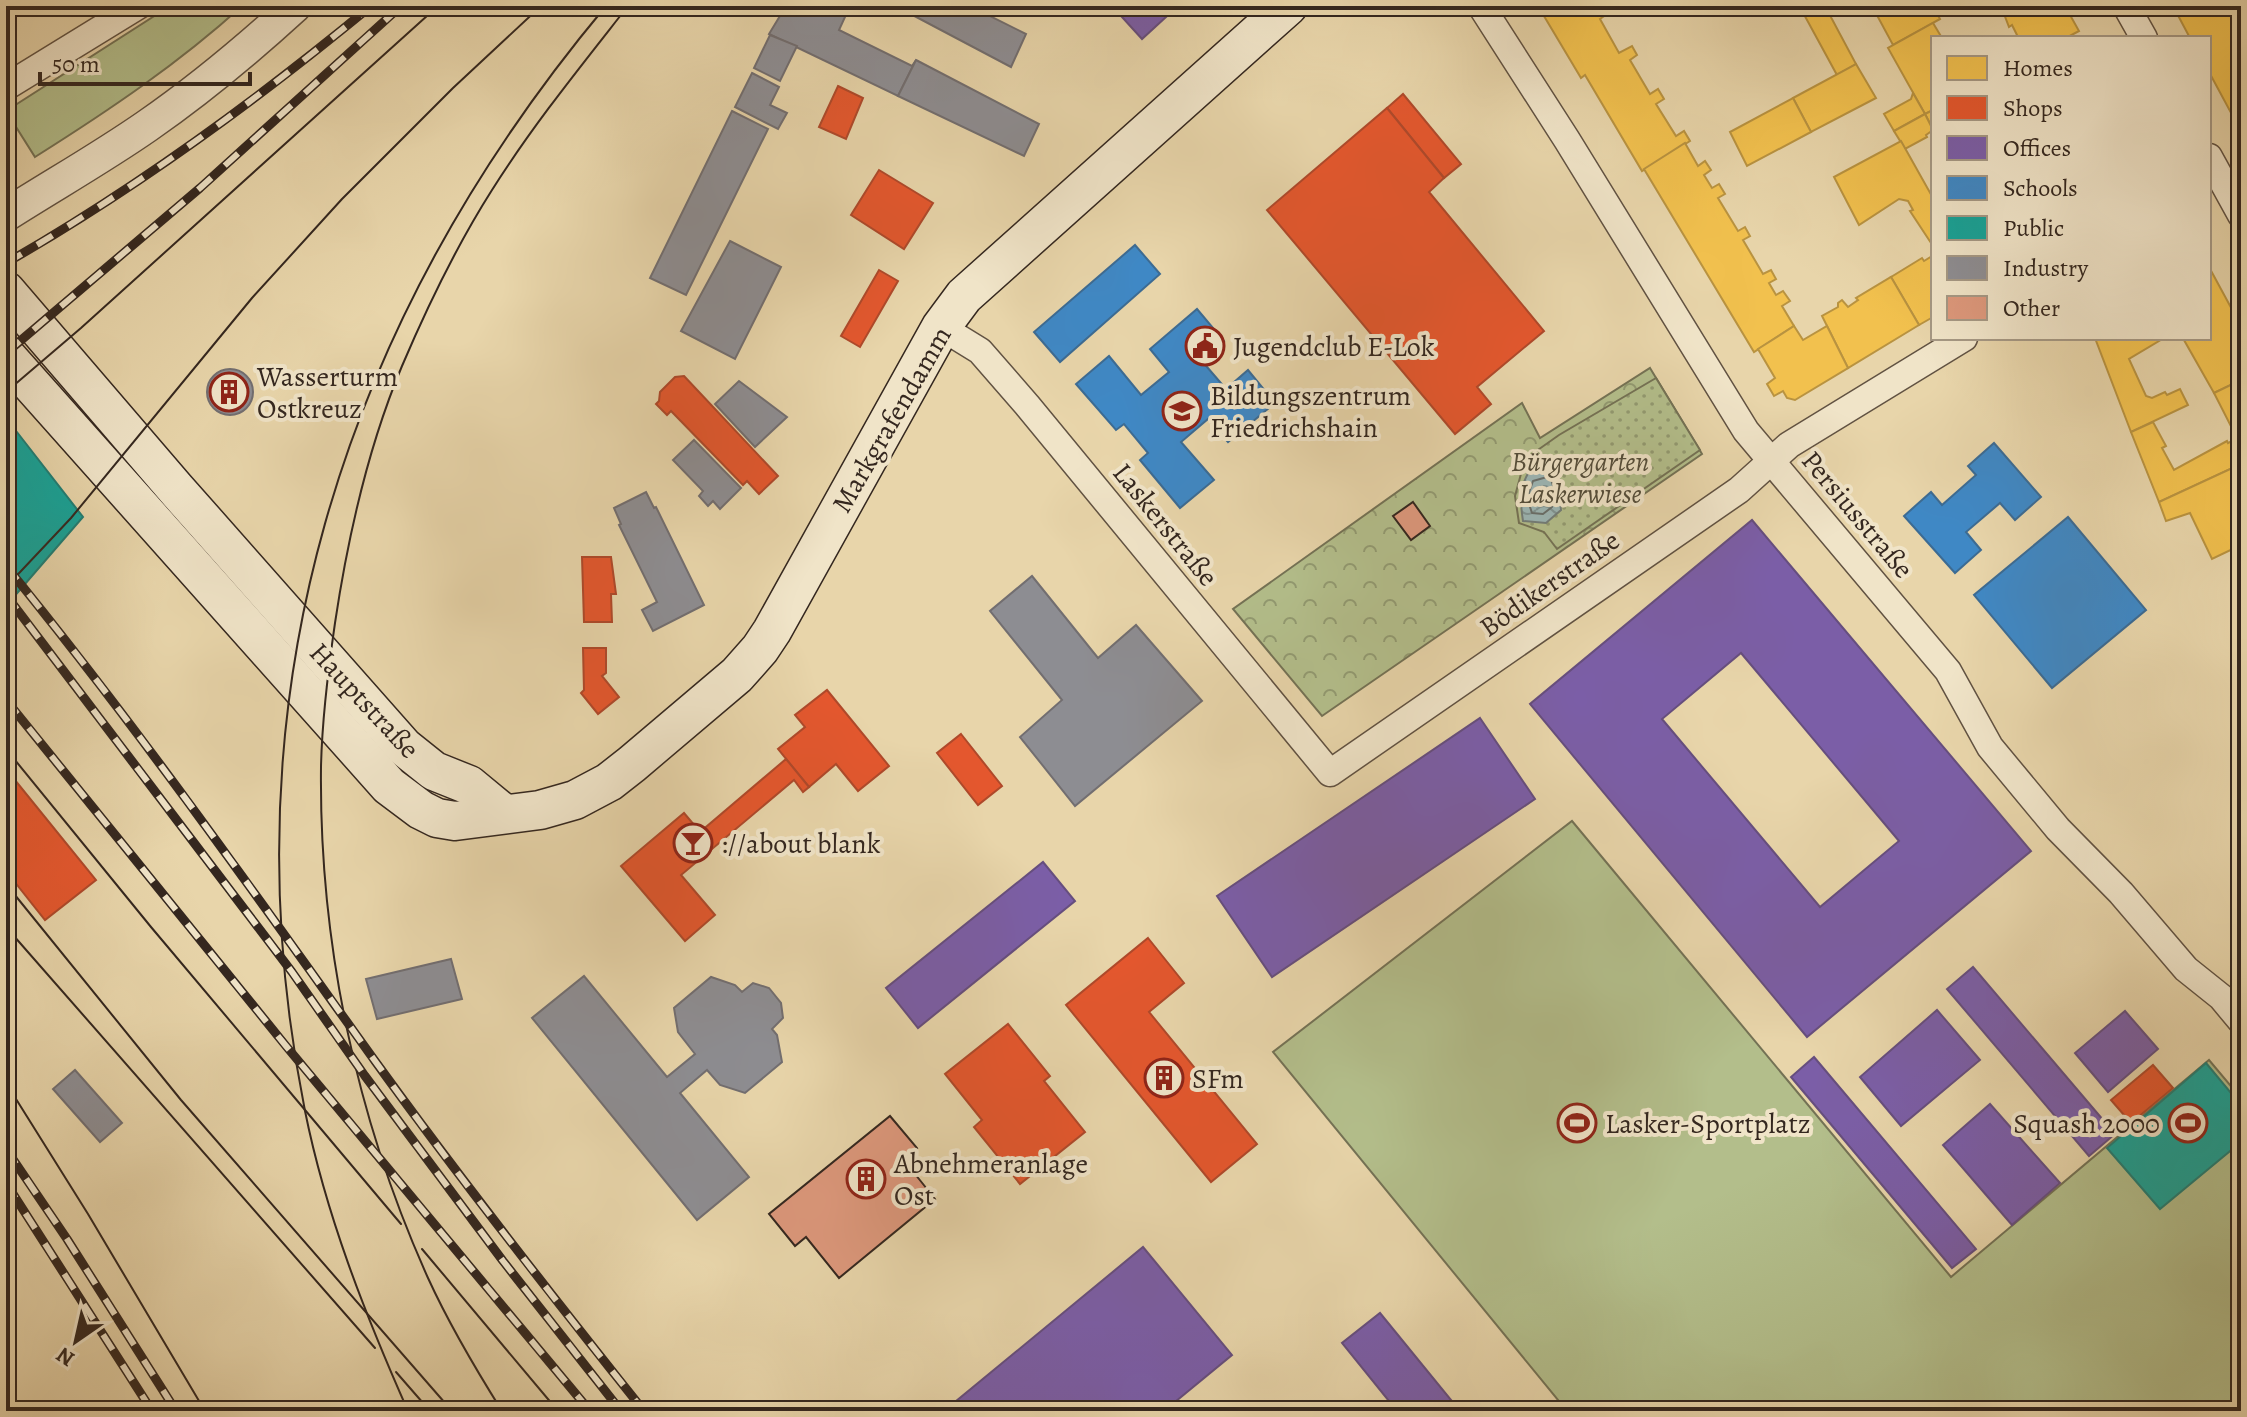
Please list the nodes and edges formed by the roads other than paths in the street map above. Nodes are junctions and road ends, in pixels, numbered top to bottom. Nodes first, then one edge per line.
1 (138, 6) edge
2 (295, 6) edge
3 (1288, 6) edge
4 (1481, 6) edge
5 (2126, 6) edge
6 (2143, 36) edge
7 (6, 87) edge
8 (2211, 160) edge
9 (2224, 182) edge
10 (6, 215) edge
11 (2241, 215) edge
12 (6, 291) edge
13 (941, 327) junction
14 (1961, 340) edge
15 (6, 356) edge
16 (1771, 461) junction
17 (1330, 773) joint
18 (503, 813) junction
19 (2241, 1021) edge

1 - 7 street
2 - 10 street
3 - 13 main road, Markgrafendamm
4 - 16 street, Persiusstraße
5 - 6 street
8 - 9 street
9 - 11 street
12 - 18 main road, Hauptstraße
13 - 17 street, Laskerstraße
13 - 18 main road, Markgrafendamm
14 - 16 street, Bödikerstraße
15 - 18 main road, Hauptstraße
16 - 17 street, Bödikerstraße
16 - 19 street, Persiusstraße

